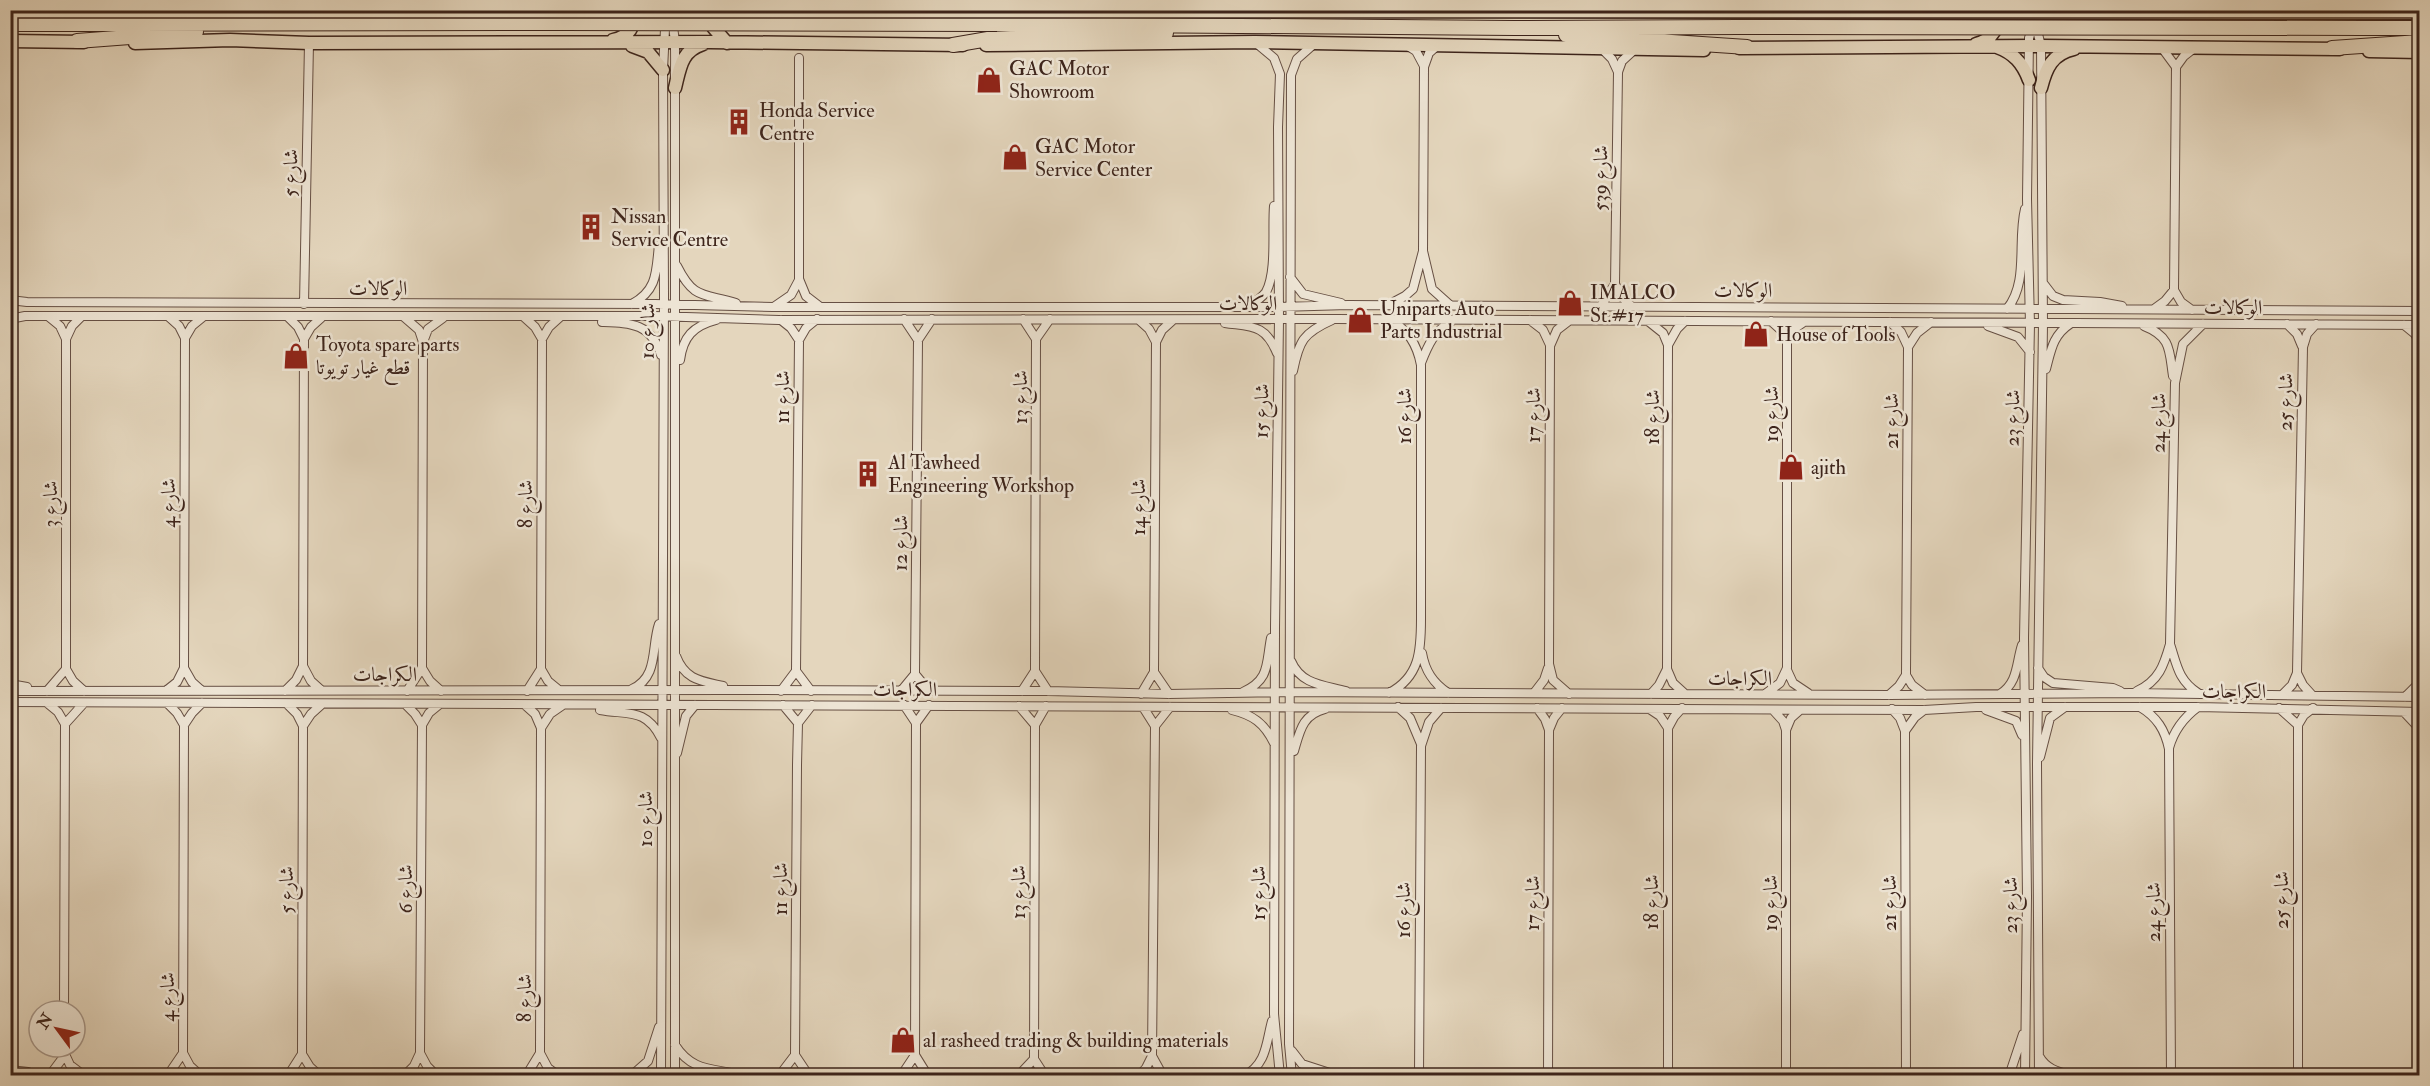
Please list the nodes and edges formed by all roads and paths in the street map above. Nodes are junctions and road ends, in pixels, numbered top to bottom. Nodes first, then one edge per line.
1 (633, 10) edge
2 (712, 10) edge
3 (1417, 10) edge
4 (1996, 10) edge
5 (2022, 10) edge
6 (2048, 10) edge
7 (2075, 10) edge
8 (1740, 11) edge
9 (670, 12) edge
10 (2363, 12) edge
11 (2420, 12) edge
12 (10, 24) edge
13 (243, 25) junction
14 (2033, 25) junction
15 (1204, 26) junction
16 (1514, 28) junction
17 (2420, 28) edge
18 (10, 41) edge
19 (77, 41) junction
20 (622, 42) junction
21 (669, 42) junction
22 (710, 42) junction
23 (1255, 42) junction
24 (2420, 42) edge
25 (309, 43) junction
26 (594, 43) junction
27 (728, 43) junction
28 (1315, 43) junction
29 (1401, 44) junction
30 (1444, 44) junction
31 (953, 45) junction
32 (1966, 46) junction
33 (1993, 46) junction
34 (2035, 46) junction
35 (1599, 47) junction
36 (1748, 47) junction
37 (2088, 47) junction
38 (2162, 48) junction
39 (2196, 48) junction
40 (2331, 48) junction
41 (1635, 49) junction
42 (2420, 52) edge
43 (799, 58) dead end
44 (1424, 67) junction
45 (2176, 67) junction
46 (663, 70) junction
47 (1618, 72) junction
48 (2029, 80) junction
49 (675, 88) junction
50 (2041, 88) junction
51 (1278, 194) junction
52 (2027, 199) junction
53 (663, 226) junction
54 (1423, 251) junction
55 (675, 262) junction
56 (1289, 274) junction
57 (799, 279) junction
58 (2043, 283) junction
59 (1614, 284) junction
60 (2174, 290) junction
61 (10, 300) edge
62 (304, 304) junction
63 (631, 305) junction
64 (664, 305) junction
65 (676, 305) junction
66 (1348, 305) junction
67 (746, 306) junction
68 (820, 306) junction
69 (1388, 306) junction
70 (1451, 306) junction
71 (1601, 306) junction
72 (1631, 306) junction
73 (772, 307) junction
74 (1247, 307) junction
75 (1279, 307) junction
76 (1289, 307) junction
77 (2007, 309) junction
78 (2030, 309) junction
79 (2043, 309) junction
80 (2138, 309) junction
81 (2154, 309) junction
82 (2192, 310) junction
83 (2420, 311) edge
84 (47, 316) junction
85 (402, 316) junction
86 (664, 316) junction
87 (82, 317) junction
88 (169, 317) junction
89 (203, 317) junction
90 (288, 317) junction
91 (322, 317) junction
92 (445, 317) junction
93 (524, 317) junction
94 (560, 317) junction
95 (580, 317) junction
96 (676, 317) junction
97 (727, 317) junction
98 (10, 318) edge
99 (818, 319) junction
100 (904, 319) junction
101 (932, 319) junction
102 (1023, 319) junction
103 (1204, 319) junction
104 (1279, 319) junction
105 (1289, 319) junction
106 (1335, 319) junction
107 (1388, 319) junction
108 (779, 320) junction
109 (1050, 320) junction
110 (1138, 320) junction
111 (1173, 320) junction
112 (1452, 320) junction
113 (1529, 320) junction
114 (1571, 320) junction
115 (1647, 321) junction
116 (1685, 321) junction
117 (1771, 321) junction
118 (1804, 321) junction
119 (1889, 322) junction
120 (1931, 322) junction
121 (1975, 323) junction
122 (2030, 324) junction
123 (2043, 324) junction
124 (2070, 324) junction
125 (2139, 324) junction
126 (2203, 324) junction
127 (2288, 324) junction
128 (2316, 324) junction
129 (2403, 324) junction
130 (2420, 325) edge
131 (185, 338) junction
132 (66, 339) junction
133 (304, 339) junction
134 (542, 339) junction
135 (1036, 339) junction
136 (799, 340) junction
137 (918, 340) junction
138 (1787, 340) junction
139 (423, 342) junction
140 (1156, 342) junction
141 (2420, 343) edge
142 (1550, 345) junction
143 (1668, 345) junction
144 (1908, 347) junction
145 (2303, 347) junction
146 (2030, 352) junction
147 (1278, 357) junction
148 (663, 365) junction
149 (1421, 365) junction
150 (676, 382) junction
151 (2043, 382) junction
152 (2175, 383) junction
153 (1290, 387) junction
154 (662, 617) junction
155 (1275, 628) junction
156 (2024, 638) junction
157 (2170, 644) junction
158 (1421, 648) junction
159 (675, 653) junction
160 (1288, 654) junction
161 (1549, 664) junction
162 (303, 666) junction
163 (184, 668) junction
164 (422, 668) junction
165 (1787, 668) junction
166 (2038, 668) junction
167 (66, 669) junction
168 (541, 669) junction
169 (1667, 669) junction
170 (796, 670) junction
171 (1035, 671) junction
172 (1154, 672) junction
173 (2297, 673) junction
174 (915, 674) junction
175 (1906, 675) junction
176 (2420, 679) edge
177 (10, 684) edge
178 (559, 690) junction
179 (662, 690) junction
180 (675, 690) junction
181 (733, 690) junction
182 (10, 691) edge
183 (37, 691) junction
184 (47, 691) junction
185 (84, 691) junction
186 (166, 691) junction
187 (203, 691) junction
188 (285, 691) junction
189 (322, 691) junction
190 (407, 691) junction
191 (441, 691) junction
192 (528, 691) junction
193 (630, 691) junction
194 (781, 691) junction
195 (811, 691) junction
196 (902, 691) junction
197 (929, 691) junction
198 (1022, 691) junction
199 (1048, 691) junction
200 (1290, 692) junction
201 (1240, 693) junction
202 (1275, 693) junction
203 (1448, 693) junction
204 (1534, 693) junction
205 (2128, 693) junction
206 (2200, 693) junction
207 (1141, 694) junction
208 (1169, 694) junction
209 (1356, 694) junction
210 (1388, 694) junction
211 (1569, 694) junction
212 (1651, 694) junction
213 (1685, 694) junction
214 (1765, 694) junction
215 (1810, 694) junction
216 (2000, 694) junction
217 (2283, 694) junction
218 (1889, 695) junction
219 (1925, 695) junction
220 (2025, 695) junction
221 (2039, 695) junction
222 (2312, 695) junction
223 (2405, 697) junction
224 (2420, 697) edge
225 (47, 703) junction
226 (84, 703) junction
227 (166, 703) junction
228 (202, 703) junction
229 (10, 704) edge
230 (287, 704) junction
231 (322, 704) junction
232 (405, 704) junction
233 (440, 704) junction
234 (525, 705) junction
235 (563, 705) junction
236 (695, 705) junction
237 (783, 705) junction
238 (812, 705) junction
239 (904, 705) junction
240 (929, 705) junction
241 (587, 706) junction
242 (662, 706) junction
243 (675, 706) junction
244 (1019, 706) junction
245 (1046, 706) junction
246 (1143, 706) junction
247 (1335, 706) junction
248 (1170, 707) junction
249 (1222, 707) junction
250 (1275, 707) junction
251 (1290, 707) junction
252 (1398, 707) junction
253 (1976, 707) junction
254 (2040, 707) junction
255 (2066, 707) junction
256 (2140, 707) junction
257 (2198, 707) junction
258 (1441, 708) junction
259 (1537, 708) junction
260 (1562, 708) junction
261 (1647, 708) junction
262 (1682, 708) junction
263 (2025, 708) junction
264 (2280, 708) junction
265 (2313, 708) junction
266 (1773, 710) junction
267 (1800, 710) junction
268 (1892, 710) junction
269 (1924, 710) junction
270 (2404, 712) junction
271 (2420, 712) edge
272 (798, 723) junction
273 (916, 723) junction
274 (65, 724) junction
275 (184, 725) junction
276 (422, 725) junction
277 (1035, 725) junction
278 (2298, 725) junction
279 (303, 726) junction
280 (1155, 726) junction
281 (541, 728) junction
282 (1668, 728) junction
283 (2419, 728) edge
284 (1549, 730) junction
285 (1786, 730) junction
286 (1905, 731) junction
287 (662, 738) junction
288 (2025, 743) junction
289 (1275, 745) junction
290 (1421, 746) junction
291 (2169, 749) junction
292 (675, 760) junction
293 (1291, 761) junction
294 (2037, 764) junction
295 (64, 999) edge
296 (1274, 1014) junction
297 (661, 1020) junction
298 (2025, 1027) junction
299 (1289, 1044) junction
300 (675, 1045) junction
301 (183, 1053) junction
302 (420, 1053) junction
303 (540, 1053) junction
304 (302, 1054) junction
305 (795, 1055) junction
306 (915, 1055) junction
307 (2039, 1055) junction
308 (1152, 1056) junction
309 (61, 1059) edge
310 (68, 1059) edge
311 (1034, 1059) junction
312 (10, 1070) edge
313 (41, 1075) edge
314 (50, 1075) edge
315 (84, 1075) edge
316 (168, 1075) edge
317 (741, 1075) edge
318 (1280, 1075) edge
319 (1294, 1075) edge
320 (16, 1076) edge
321 (187, 1076) edge
322 (201, 1076) edge
323 (288, 1076) edge
324 (320, 1076) edge
325 (404, 1076) edge
326 (437, 1076) edge
327 (526, 1076) edge
328 (559, 1076) edge
329 (631, 1076) edge
330 (661, 1076) edge
331 (675, 1076) edge
332 (714, 1076) edge
333 (750, 1076) edge
334 (779, 1076) edge
335 (809, 1076) edge
336 (902, 1076) edge
337 (928, 1076) edge
338 (1018, 1076) edge
339 (1045, 1076) edge
340 (1139, 1076) edge
341 (1163, 1076) edge
342 (1244, 1076) edge
343 (1339, 1076) edge
344 (1419, 1076) edge
345 (1548, 1076) edge
346 (1668, 1076) edge
347 (1786, 1076) edge
348 (1906, 1076) edge
349 (2009, 1076) edge
350 (2025, 1076) edge
351 (2038, 1076) edge
352 (2073, 1076) edge
353 (2171, 1076) edge
354 (2298, 1076) edge
355 (2417, 1076) edge

1 - 26 main road
2 - 27 main road
3 - 8 highway
4 - 32 main road
5 - 14 street
6 - 14 street
7 - 37 main road
8 - 10 highway, bridge
9 - 21 street, شارع 10
10 - 11 highway
12 - 13 highway
13 - 15 highway, bridge
13 - 19 highway
14 - 34 street, شارع 23
15 - 16 highway
15 - 31 highway
16 - 17 highway, bridge
16 - 36 highway
18 - 19 main road
19 - 25 main road
20 - 21 main road
20 - 26 main road
20 - 46 main road
21 - 22 main road
21 - 46 street, شارع 10
21 - 49 street, شارع 10
22 - 27 main road
22 - 49 main road
23 - 28 main road
23 - 31 main road
23 - 51 street, شارع 15
24 - 40 highway
25 - 26 main road
25 - 62 street, شارع 5
27 - 31 main road
28 - 29 main road
28 - 56 street, شارع 15
29 - 30 main road
29 - 44 street
30 - 35 main road
30 - 44 street
32 - 33 main road
32 - 36 main road
33 - 34 main road
33 - 48 main road
34 - 37 main road
34 - 48 street, شارع 23
34 - 50 street, شارع 23
35 - 41 main road
35 - 47 street
36 - 41 main road
37 - 38 main road
37 - 50 main road
38 - 39 main road
38 - 45 street
39 - 40 main road
39 - 45 street
40 - 42 main road
41 - 47 street
43 - 57 street
44 - 54 street
45 - 60 street
46 - 53 street, شارع 10
47 - 59 street, شارع 539
48 - 52 street, شارع 23
49 - 55 street, شارع 10
50 - 58 street, شارع 23
51 - 74 street, شارع 15
51 - 75 street, شارع 15
52 - 77 street, شارع 23
52 - 78 street, شارع 23
53 - 63 street, شارع 10
53 - 64 street, شارع 10
54 - 69 street
54 - 70 street
55 - 65 street, شارع 10
55 - 67 street, الوكالات
56 - 66 street, الوكالات
56 - 76 street, شارع 15
57 - 68 street
57 - 73 street
58 - 79 street, شارع 23
58 - 80 street, الوكالات
59 - 71 street, شارع 539
59 - 72 street
60 - 81 street
60 - 82 street
61 - 62 street, الوكالات
62 - 63 street, الوكالات
63 - 64 street, الوكالات
64 - 65 street, الوكالات
64 - 86 street, شارع 10
65 - 67 street, الوكالات
65 - 96 street, شارع 10
66 - 69 street, الوكالات
66 - 76 street, الوكالات
67 - 73 street, الوكالات
68 - 73 street, الوكالات
68 - 74 street, الوكالات
69 - 70 street, الوكالات
70 - 71 street, الوكالات
71 - 72 street, الوكالات
72 - 77 street, الوكالات
74 - 75 street, الوكالات
75 - 76 street, الوكالات
75 - 104 street, شارع 15
76 - 105 street, شارع 15
77 - 78 street, الوكالات
78 - 79 street, الوكالات
78 - 122 street, شارع 23
79 - 80 street, الوكالات
79 - 123 street, شارع 23
80 - 81 street, الوكالات
81 - 82 street, الوكالات
82 - 83 street, الوكالات
84 - 87 street, الوكالات
84 - 98 street, الوكالات
84 - 132 street
85 - 91 street, الوكالات
85 - 92 street, الوكالات
85 - 139 street
86 - 95 street, الوكالات
86 - 96 street, الوكالات
86 - 148 street, شارع 10
87 - 88 street, الوكالات
87 - 132 street
88 - 89 street, الوكالات
88 - 131 street
89 - 90 street, الوكالات
89 - 131 street
90 - 91 street, الوكالات
90 - 133 street
91 - 133 street
92 - 93 street, الوكالات
92 - 139 street
93 - 94 street, الوكالات
93 - 134 street
94 - 95 street, الوكالات
94 - 134 street
95 - 148 street, الوكالات
96 - 97 street, الوكالات
96 - 150 street, شارع 10
97 - 108 street, الوكالات
97 - 150 street, شارع 10
99 - 100 street, الوكالات
99 - 108 street, الوكالات
99 - 136 street
100 - 101 street, الوكالات
100 - 137 street
101 - 102 street, الوكالات
101 - 137 street
102 - 109 street, الوكالات
102 - 135 street
103 - 104 street, الوكالات
103 - 111 street, الوكالات
103 - 147 street, الوكالات
104 - 105 street, الوكالات
104 - 147 street, شارع 15
105 - 106 street, الوكالات
105 - 153 street, شارع 15
106 - 107 street, الوكالات
106 - 153 street, شارع 15
107 - 112 street, الوكالات
107 - 149 street, شارع 16
108 - 136 street
109 - 110 street, الوكالات
109 - 135 street
110 - 111 street, الوكالات
110 - 140 street
111 - 140 street
112 - 113 street, الوكالات
112 - 149 street, شارع 16
113 - 114 street, الوكالات
113 - 142 street
114 - 115 street, الوكالات
114 - 142 street
115 - 116 street, الوكالات
115 - 143 street
116 - 117 street, الوكالات
116 - 143 street
117 - 118 street, الوكالات
117 - 138 street
118 - 119 street, الوكالات
118 - 138 street
119 - 120 street, الوكالات
119 - 144 street
120 - 121 street, الوكالات
120 - 144 street
121 - 122 street, الوكالات
121 - 146 street, الوكالات
122 - 123 street, الوكالات
122 - 146 street, شارع 23
123 - 124 street, الوكالات
123 - 151 street, شارع 23
124 - 125 street, الوكالات
124 - 151 street, شارع 23
125 - 126 street, الوكالات
125 - 152 street, شارع 24
126 - 127 street, الوكالات
126 - 152 street, شارع 24
127 - 128 street, الوكالات
127 - 145 street, شارع 25
128 - 129 street, الوكالات
128 - 145 street, شارع 25
129 - 130 street, الوكالات
129 - 141 street
131 - 163 street, شارع 4
132 - 167 street, شارع 3
133 - 162 street
134 - 168 street, شارع 8
135 - 171 street, شارع 13
136 - 170 street, شارع 11
137 - 174 street, شارع 12
138 - 165 street, شارع 19
139 - 164 street
140 - 172 street, شارع 14
142 - 161 street, شارع 17
143 - 169 street, شارع 18
144 - 175 street, شارع 21
145 - 173 street, شارع 25
146 - 156 street, شارع 23
147 - 155 street, شارع 15
148 - 154 street, شارع 10
149 - 158 street, شارع 16
150 - 159 street, شارع 10
151 - 166 street, شارع 23
152 - 157 street, شارع 24
153 - 160 street, شارع 15
154 - 179 street, شارع 10
154 - 193 street, شارع 10
155 - 201 street, شارع 15
155 - 202 street, شارع 15
156 - 216 street, شارع 23
156 - 220 street, شارع 23
157 - 205 street, شارع 24
157 - 206 street, شارع 24
158 - 203 street, شارع 16
158 - 210 street, شارع 16
159 - 180 street, شارع 10
159 - 181 street, الكراجات
160 - 200 street, شارع 15
160 - 209 street, الكراجات
161 - 204 street, شارع 17
161 - 211 street, شارع 17
162 - 188 street
162 - 189 street
163 - 186 street
163 - 187 street
164 - 190 street
164 - 191 street
165 - 214 street
165 - 215 street
166 - 205 street, الكراجات
166 - 221 street, شارع 23
167 - 184 street
167 - 185 street
168 - 178 street
168 - 192 street
169 - 212 street
169 - 213 street
170 - 194 street
170 - 195 street
171 - 198 street
171 - 199 street
172 - 207 street
172 - 208 street
173 - 217 street
173 - 222 street
174 - 196 street
174 - 197 street
175 - 218 street
175 - 219 street
176 - 223 street
177 - 183 street, الكراجات
178 - 192 street, الكراجات
178 - 193 street, الكراجات
179 - 180 street, الكراجات
179 - 193 street, الكراجات
179 - 242 street, شارع 10
180 - 181 street, الكراجات
180 - 243 street, شارع 10
181 - 194 street, الكراجات
182 - 183 street, الكراجات
183 - 184 street, الكراجات
184 - 185 street, الكراجات
185 - 186 street, الكراجات
186 - 187 street, الكراجات
187 - 188 street, الكراجات
188 - 189 street, الكراجات
189 - 190 street, الكراجات
190 - 191 street, الكراجات
191 - 192 street, الكراجات
194 - 195 street, الكراجات
195 - 196 street, الكراجات
196 - 197 street, الكراجات
197 - 198 street, الكراجات
198 - 199 street, الكراجات
199 - 207 street, الكراجات
200 - 202 street, الكراجات
200 - 209 street, الكراجات
200 - 251 street, شارع 15
201 - 202 street, الكراجات
201 - 208 street, الكراجات
202 - 250 street, شارع 15
203 - 204 street, الكراجات
203 - 210 street, الكراجات
204 - 211 street, الكراجات
205 - 206 street, الكراجات
205 - 221 street, الكراجات
206 - 217 street, الكراجات
207 - 208 street, الكراجات
209 - 210 street, الكراجات
211 - 212 street, الكراجات
212 - 213 street, الكراجات
213 - 214 street, الكراجات
214 - 215 street, الكراجات
215 - 218 street, الكراجات
216 - 219 street, الكراجات
216 - 220 street, الكراجات
217 - 222 street, الكراجات
218 - 219 street, الكراجات
220 - 221 street, الكراجات
220 - 263 street, شارع 23
221 - 254 street, شارع 23
222 - 223 street, الكراجات
223 - 224 street, الكراجات
225 - 226 street, الكراجات
225 - 229 street, الكراجات
225 - 274 street
226 - 227 street, الكراجات
226 - 274 street
227 - 228 street, الكراجات
227 - 275 street
228 - 230 street, الكراجات
228 - 275 street
230 - 231 street, الكراجات
230 - 279 street
231 - 232 street, الكراجات
231 - 279 street
232 - 233 street, الكراجات
232 - 276 street
233 - 234 street, الكراجات
233 - 276 street
234 - 235 street, الكراجات
234 - 281 street
235 - 241 street, الكراجات
235 - 281 street
236 - 237 street, الكراجات
236 - 243 street, الكراجات
236 - 292 street, شارع 10
237 - 238 street, الكراجات
237 - 272 street
238 - 239 street, الكراجات
238 - 272 street
239 - 240 street, الكراجات
239 - 273 street
240 - 244 street, الكراجات
240 - 273 street
241 - 242 street, الكراجات
241 - 287 street, الكراجات
242 - 243 street, الكراجات
242 - 287 street, شارع 10
243 - 292 street, شارع 10
244 - 245 street, الكراجات
244 - 277 street
245 - 246 street, الكراجات
245 - 277 street, شارع 13
246 - 248 street, الكراجات
246 - 280 street
247 - 251 street, الكراجات
247 - 252 street, الكراجات
247 - 293 street, شارع 15
248 - 249 street, الكراجات
248 - 280 street
249 - 250 street, الكراجات
249 - 289 street, الكراجات
250 - 251 street, الكراجات
250 - 289 street, شارع 15
251 - 293 street, شارع 15
252 - 258 street, الكراجات
252 - 290 street, شارع 16
253 - 263 street, الكراجات
253 - 269 street, الكراجات
253 - 288 street, الكراجات
254 - 255 street, الكراجات
254 - 263 street, الكراجات
254 - 294 street, شارع 23
255 - 256 street, الكراجات
255 - 294 street, شارع 23
256 - 257 street, الكراجات
256 - 291 street, شارع 24
257 - 264 street, الكراجات
257 - 291 street, شارع 24
258 - 259 street, الكراجات
258 - 290 street, شارع 16
259 - 260 street, الكراجات
259 - 284 street, شارع 17
260 - 261 street, الكراجات
260 - 284 street
261 - 262 street, الكراجات
261 - 282 street
262 - 266 street, الكراجات
262 - 282 street
263 - 288 street, شارع 23
264 - 265 street, الكراجات
264 - 278 street
265 - 270 street, الكراجات
265 - 278 street
266 - 267 street, الكراجات
266 - 285 street
267 - 268 street, الكراجات
267 - 285 street
268 - 269 street, الكراجات
268 - 286 street
269 - 286 street
270 - 271 street, الكراجات
270 - 283 street
272 - 305 street, شارع 11
273 - 306 street
274 - 295 street
275 - 301 street, شارع 4
276 - 302 street, شارع 6
277 - 311 street, شارع 13
278 - 354 street, شارع 25
279 - 304 street, شارع 5
280 - 308 street
281 - 303 street, شارع 8
282 - 346 street, شارع 18
283 - 355 street
284 - 345 street, شارع 17
285 - 347 street, شارع 19
286 - 348 street, شارع 21
287 - 297 street, شارع 10
288 - 298 street, شارع 23
289 - 296 street, شارع 15
290 - 344 street, شارع 16
291 - 353 street, شارع 24
292 - 300 street, شارع 10
293 - 299 street, شارع 15
294 - 307 street, شارع 23
296 - 318 street, شارع 15
296 - 342 street, شارع 15
297 - 329 street, شارع 10
297 - 330 street, شارع 10
298 - 349 street, شارع 23
298 - 350 street, شارع 23
299 - 319 street, شارع 15
299 - 343 street
300 - 317 street
300 - 331 street, شارع 10
301 - 316 street
301 - 322 street
302 - 325 street
302 - 326 street
303 - 327 street
303 - 328 street
304 - 323 street
304 - 324 street
305 - 334 street
305 - 335 street
306 - 336 street
306 - 337 street
307 - 351 street, شارع 23
307 - 352 street
308 - 340 street
308 - 341 street
309 - 314 street
310 - 315 street
311 - 338 street
311 - 339 street
312 - 313 street
313 - 314 street
313 - 320 street
314 - 315 street
315 - 316 street
316 - 321 street
317 - 332 street
317 - 333 street
318 - 319 street

